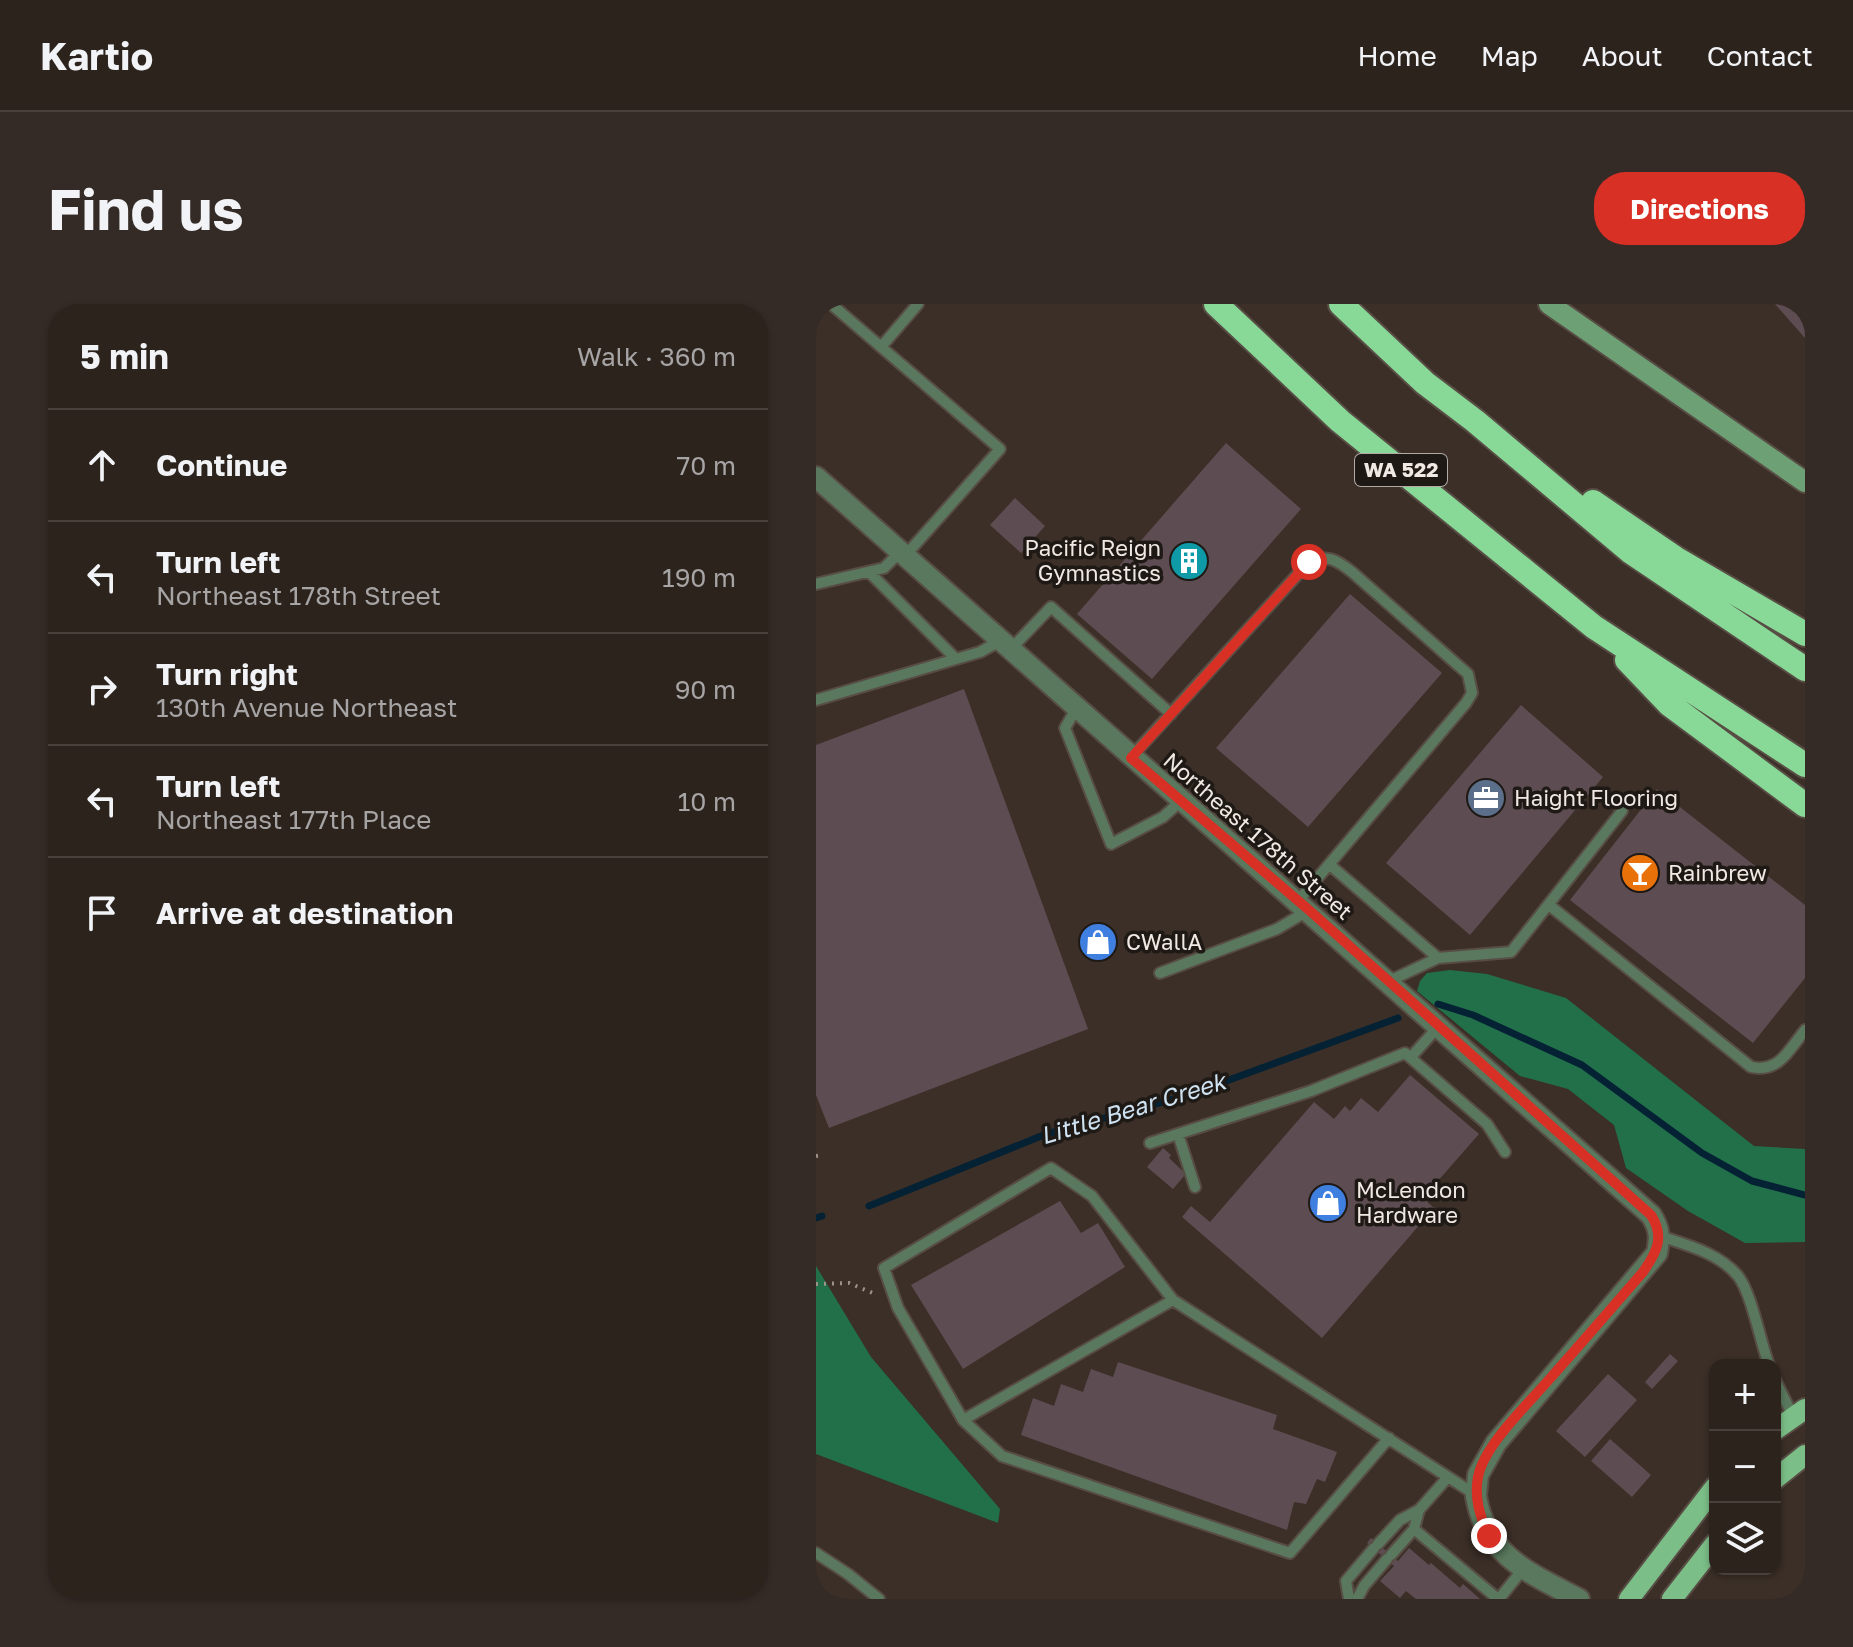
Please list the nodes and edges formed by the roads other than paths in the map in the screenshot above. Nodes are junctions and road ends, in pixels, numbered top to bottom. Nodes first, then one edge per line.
1 (831, 304) edge
2 (918, 304) edge
3 (1216, 304) edge
4 (1341, 304) edge
5 (1549, 304) edge
6 (881, 347) junction
7 (1475, 421) junction
8 (816, 477) edge
9 (1804, 479) edge
10 (902, 554) junction
11 (869, 572) junction
12 (816, 584) edge
13 (1594, 627) junction
14 (1805, 634) edge
15 (1005, 646) junction
16 (956, 659) junction
17 (1805, 669) edge
18 (816, 700) edge
19 (1076, 709) junction
20 (1171, 714) junction
21 (1131, 758) junction
22 (1805, 765) edge
23 (1181, 801) junction
24 (1805, 805) edge
25 (1622, 811) dead end
26 (1330, 865) junction
27 (1549, 905) junction
28 (1303, 906) junction
29 (1438, 958) junction
30 (1160, 973) dead end
31 (1387, 982) junction
32 (1438, 1027) junction
33 (1805, 1030) edge
34 (1411, 1057) junction
35 (1178, 1134) junction
36 (1150, 1143) dead end
37 (1505, 1152) dead end
38 (1195, 1187) dead end
39 (1660, 1236) junction
40 (1173, 1300) junction
41 (1767, 1359) edge
42 (1781, 1388) edge
43 (1799, 1412) edge
44 (963, 1420) junction
45 (1781, 1426) edge
46 (1389, 1438) junction
47 (1805, 1455) edge
48 (1781, 1474) edge
49 (1448, 1477) junction
50 (1709, 1495) edge
51 (1476, 1496) junction
52 (1419, 1510) junction
53 (1414, 1529) junction
54 (1709, 1552) edge
55 (816, 1553) edge
56 (1524, 1568) junction
57 (879, 1599) edge
58 (1349, 1599) edge
59 (1357, 1599) edge
60 (1499, 1599) edge
61 (1579, 1599) edge
62 (1629, 1599) edge
63 (1672, 1599) edge

1 - 6 lane
2 - 6 lane
3 - 13 highway, WA 522
4 - 7 highway
5 - 9 main road
6 - 10 lane
7 - 14 highway
7 - 17 highway
8 - 10 street, Northeast 178th Street
10 - 11 lane
10 - 15 street, Northeast 178th Street
11 - 12 lane
11 - 16 lane
13 - 22 highway, WA 522
13 - 24 highway
15 - 16 lane
15 - 19 street, Northeast 178th Street
15 - 20 lane
16 - 18 lane
19 - 21 street, Northeast 178th Street
19 - 23 lane
20 - 21 lane
20 - 26 lane
21 - 23 street, Northeast 178th Street
23 - 28 street, Northeast 178th Street
25 - 27 lane
26 - 28 lane
26 - 29 lane
27 - 29 lane
27 - 33 lane
28 - 30 lane
28 - 31 street, Northeast 178th Street
29 - 31 lane
31 - 32 street, Northeast 178th Street
32 - 34 lane
32 - 39 street, Northeast 178th Street
34 - 35 lane
34 - 37 lane
35 - 36 lane
35 - 38 lane
39 - 41 lane
39 - 51 street
40 - 44 lane
40 - 44 lane
40 - 46 lane
42 - 43 lane
43 - 45 main road
44 - 46 lane
46 - 49 lane
47 - 48 main road
49 - 51 lane
49 - 52 lane
50 - 62 main road
51 - 56 street
52 - 53 lane
52 - 58 lane
53 - 59 lane
53 - 60 lane
54 - 63 main road
55 - 57 lane
56 - 60 lane
56 - 61 street

